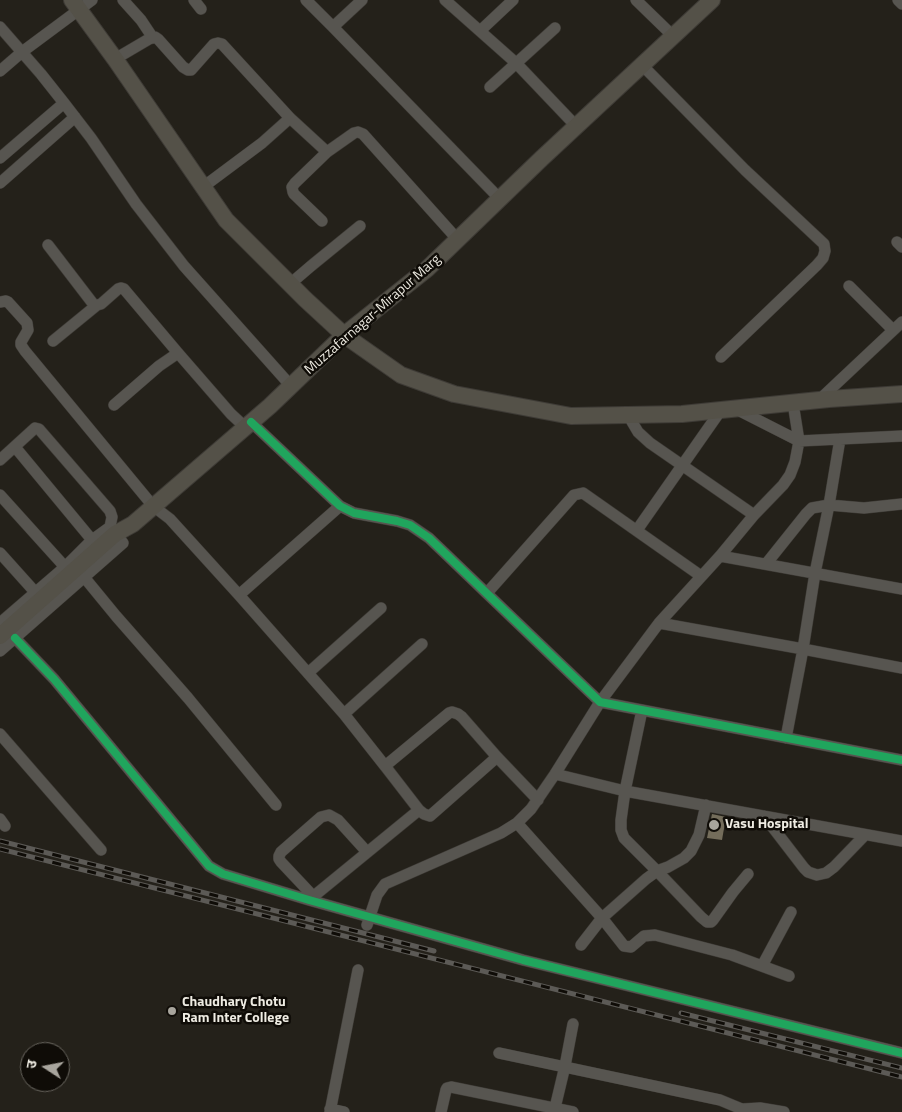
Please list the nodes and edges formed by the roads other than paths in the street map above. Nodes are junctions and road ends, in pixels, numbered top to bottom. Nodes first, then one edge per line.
1 (124, 0) edge
2 (306, 0) edge
3 (362, 0) edge
4 (513, 0) edge
5 (636, 0) edge
6 (712, 0) edge
7 (898, 0) edge
8 (453, 2) edge
9 (81, 3) edge
10 (902, 4) edge
11 (0, 26) edge
12 (333, 27) junction
13 (555, 28) dead end
14 (480, 31) junction
15 (672, 36) junction
16 (153, 38) junction
17 (22, 52) junction
18 (116, 58) junction
19 (516, 63) junction
20 (642, 65) junction
21 (0, 71) edge
22 (490, 87) dead end
23 (64, 103) junction
24 (75, 117) junction
25 (290, 118) junction
26 (576, 126) junction
27 (327, 152) junction
28 (0, 158) edge
29 (0, 183) edge
30 (203, 187) junction
31 (500, 199) junction
32 (322, 221) dead end
33 (360, 226) dead end
34 (458, 240) junction
35 (48, 245) dead end
36 (290, 284) junction
37 (849, 286) dead end
38 (0, 302) edge
39 (97, 305) junction
40 (902, 322) edge
41 (893, 330) junction
42 (344, 335) junction
43 (53, 341) dead end
44 (178, 353) junction
45 (721, 357) dead end
46 (291, 386) junction
47 (902, 394) edge
48 (818, 400) junction
49 (793, 403) junction
50 (114, 405) dead end
51 (728, 410) junction
52 (628, 415) junction
53 (248, 425) junction
54 (902, 436) edge
55 (840, 439) junction
56 (799, 441) junction
57 (15, 447) junction
58 (0, 460) edge
59 (682, 466) junction
60 (0, 495) edge
61 (902, 504) edge
62 (829, 505) junction
63 (153, 506) junction
64 (340, 506) junction
65 (754, 515) junction
66 (637, 530) junction
67 (113, 531) junction
68 (92, 540) junction
69 (0, 553) edge
70 (720, 556) junction
71 (766, 564) junction
72 (65, 567) junction
73 (815, 573) junction
74 (701, 576) junction
75 (84, 577) junction
76 (902, 589) edge
77 (35, 592) junction
78 (487, 593) junction
79 (240, 595) junction
80 (381, 608) dead end
81 (1, 619) edge
82 (660, 623) junction
83 (8, 637) edge
84 (422, 644) dead end
85 (803, 649) junction
86 (0, 651) edge
87 (902, 668) edge
88 (308, 673) junction
89 (600, 702) junction
90 (642, 710) junction
91 (344, 714) junction
92 (0, 734) edge
93 (786, 738) junction
94 (497, 757) junction
95 (902, 760) edge
96 (385, 766) junction
97 (555, 774) junction
98 (625, 791) junction
99 (538, 800) junction
100 (276, 805) dead end
101 (706, 806) junction
102 (419, 810) junction
103 (764, 816) junction
104 (517, 823) junction
105 (865, 835) junction
106 (902, 841) edge
107 (101, 850) dead end
108 (367, 852) junction
109 (657, 871) junction
110 (748, 874) dead end
111 (311, 898) junction
112 (791, 912) dead end
113 (602, 918) junction
114 (368, 921) junction
115 (581, 945) dead end
116 (762, 966) junction
117 (358, 970) dead end
118 (790, 976) dead end
119 (573, 1024) dead end
120 (499, 1053) dead end
121 (902, 1053) edge
122 (565, 1066) junction
123 (330, 1110) edge
124 (554, 1110) edge
125 (746, 1110) edge
126 (344, 1112) edge
127 (441, 1112) edge
128 (573, 1112) edge
129 (784, 1112) edge

1 - 16 street
2 - 12 street
3 - 12 street
4 - 14 street
5 - 15 street
6 - 15 main road, Muzzafarnagar-Mirapur Marg
7 - 10 street
8 - 14 street
9 - 17 street
9 - 18 main road
11 - 17 street
12 - 31 street
13 - 19 street
14 - 19 street
15 - 20 main road, Muzzafarnagar-Mirapur Marg
16 - 18 street
16 - 25 street
17 - 21 street
17 - 23 street
18 - 30 main road
19 - 22 street
19 - 26 street
20 - 26 main road, Muzzafarnagar-Mirapur Marg
20 - 45 street
23 - 24 street
23 - 28 street
24 - 29 street
24 - 46 street
25 - 27 street
25 - 30 street
26 - 31 main road, Muzzafarnagar-Mirapur Marg
27 - 32 street
27 - 34 street
30 - 36 main road
31 - 34 main road, Muzzafarnagar-Mirapur Marg
33 - 36 street
34 - 42 main road, Muzzafarnagar-Mirapur Marg
35 - 39 street
36 - 42 main road
37 - 41 street
38 - 63 street
39 - 43 street
39 - 44 street
40 - 41 street
41 - 48 street
42 - 46 main road, Muzzafarnagar-Mirapur Marg
42 - 52 main road
44 - 50 street
44 - 53 street
46 - 53 main road, Muzzafarnagar-Mirapur Marg
47 - 48 main road
48 - 49 main road
49 - 51 main road
49 - 56 street
51 - 52 main road
51 - 56 street
51 - 59 street
52 - 59 street
53 - 63 main road, Muzzafarnagar-Mirapur Marg
53 - 64 street
54 - 55 street
55 - 56 street
55 - 62 street
56 - 65 street
57 - 58 street
57 - 67 street
57 - 68 street
59 - 65 street
59 - 66 street
60 - 72 street
61 - 62 street
62 - 71 street
62 - 73 street
63 - 67 main road, Muzzafarnagar-Mirapur Marg
63 - 79 street
64 - 78 street
64 - 79 street
65 - 70 street
66 - 74 street
66 - 78 street
67 - 68 street
67 - 75 street
67 - 83 main road, Muzzafarnagar-Mirapur Marg
68 - 72 street
69 - 77 street
70 - 71 street
70 - 74 street
71 - 73 street
72 - 77 street
73 - 76 street
73 - 85 street
74 - 82 street
75 - 83 street
75 - 100 street
77 - 81 street
78 - 89 street
79 - 88 street
80 - 88 street
82 - 85 street
82 - 89 street
83 - 86 street
83 - 111 street
84 - 91 street
85 - 87 street
85 - 93 street
88 - 91 street
89 - 90 street
89 - 97 street
90 - 93 street
90 - 98 street
91 - 96 street
92 - 107 street
93 - 95 street
94 - 96 street
94 - 99 street
94 - 102 street
96 - 102 street
97 - 98 street
97 - 99 street
98 - 101 street
98 - 109 street
99 - 104 street
101 - 103 street
101 - 109 street
102 - 108 street
103 - 105 street
103 - 105 street
104 - 113 street
104 - 114 street
105 - 106 street
108 - 111 street
108 - 111 street
109 - 110 street
109 - 113 street
111 - 114 street
112 - 116 street
113 - 115 street
113 - 116 street
114 - 121 street
116 - 118 street
117 - 123 street
119 - 122 street
120 - 122 street
122 - 124 street
122 - 125 street
123 - 126 street
124 - 127 street
124 - 128 street
125 - 129 street

